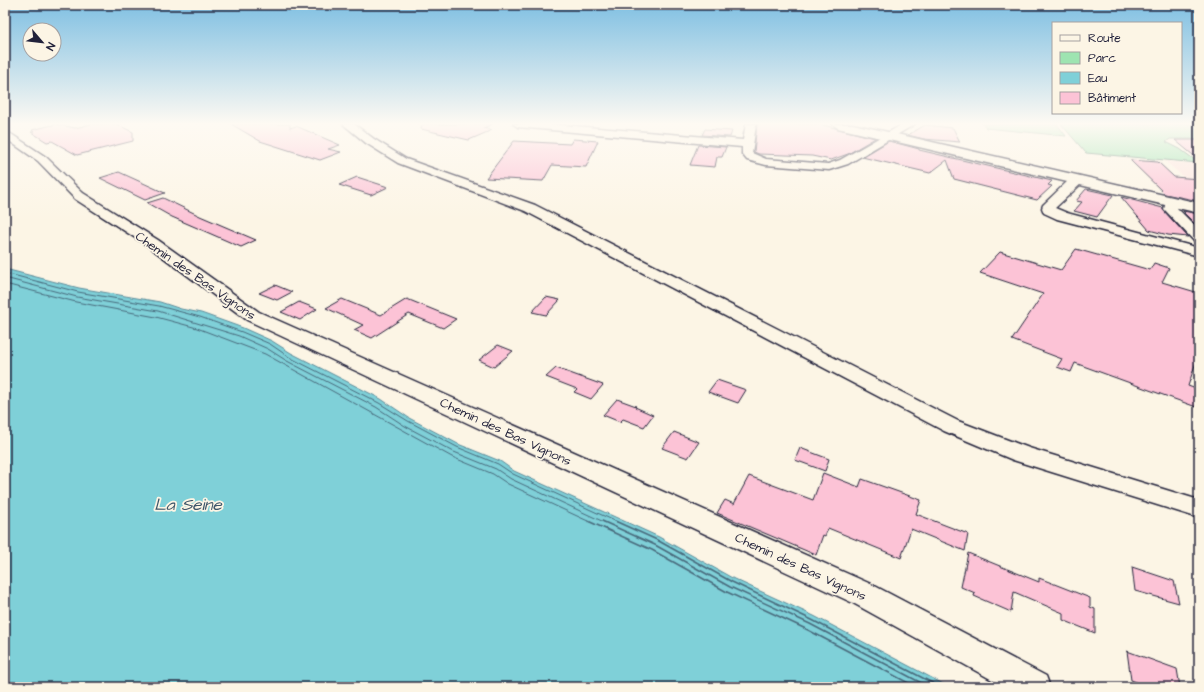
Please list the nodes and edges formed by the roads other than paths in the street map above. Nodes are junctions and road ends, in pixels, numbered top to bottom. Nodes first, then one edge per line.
1 (38, 156) edge
2 (394, 156) edge
3 (750, 156) edge
4 (854, 156) edge
5 (981, 156) edge
6 (1078, 180) junction
7 (1171, 202) junction
8 (1199, 208) edge
9 (1199, 238) edge
10 (1199, 252) edge
11 (1199, 509) edge
12 (1035, 687) edge

1 - 12 street, Chemin des Bas Vignons
2 - 11 street
3 - 4 street
5 - 6 main road
6 - 7 main road
6 - 10 street
7 - 8 main road
7 - 9 street

